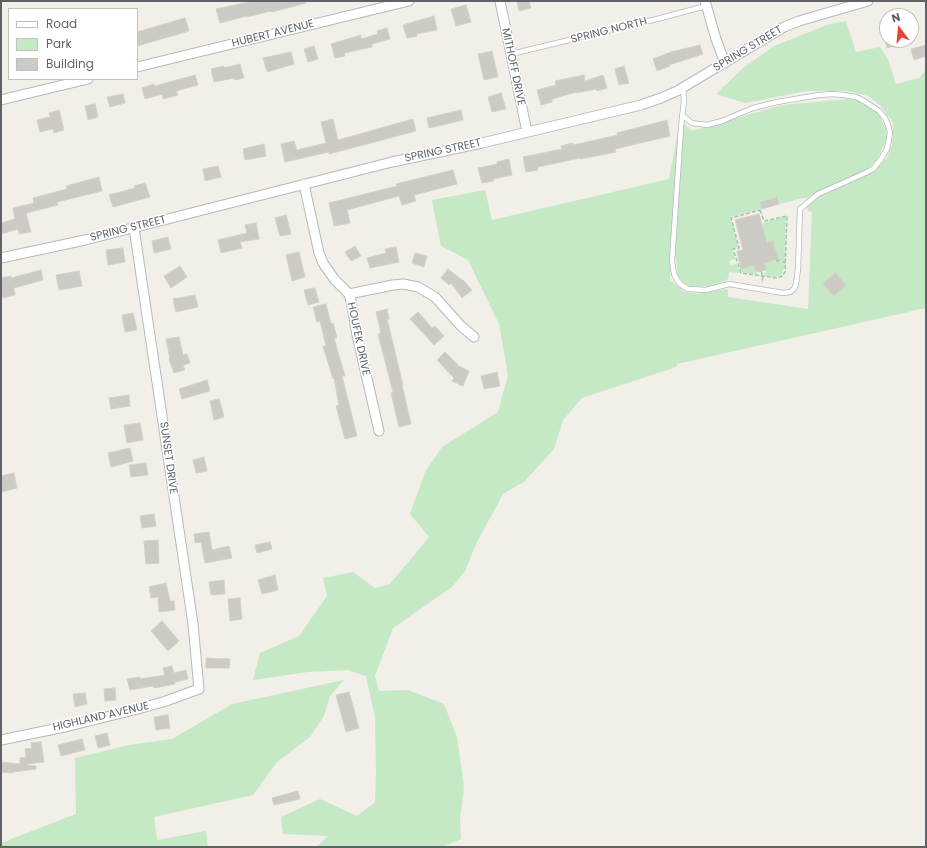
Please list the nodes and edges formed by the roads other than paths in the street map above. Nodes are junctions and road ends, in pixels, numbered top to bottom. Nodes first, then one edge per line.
1 (409, 1) edge
2 (500, 1) edge
3 (864, 2) edge
4 (706, 4) edge
5 (511, 54) junction
6 (725, 63) junction
7 (138, 67) edge
8 (84, 80) edge
9 (683, 88) junction
10 (1, 100) edge
11 (682, 115) junction
12 (527, 132) junction
13 (304, 184) junction
14 (134, 228) junction
15 (1, 258) edge
16 (349, 294) junction
17 (474, 337) dead end
18 (379, 431) dead end
19 (199, 689) joint
20 (1, 740) edge

1 - 7 street, HUBERT AVENUE
2 - 5 street, MITHOFF DRIVE
3 - 6 street, SPRING STREET
4 - 5 lane, SPRING NORTH
4 - 6 street
5 - 12 street, MITHOFF DRIVE
6 - 9 street, SPRING STREET
8 - 10 street
9 - 11 lane
9 - 12 street, SPRING STREET
11 - 11 lane
12 - 13 street, SPRING STREET
13 - 14 street, SPRING STREET
13 - 16 street, HOUFEK DRIVE
14 - 15 street, SPRING STREET
14 - 19 street, SUNSET DRIVE
16 - 17 street
16 - 18 street, HOUFEK DRIVE
19 - 20 street, HIGHLAND AVENUE

